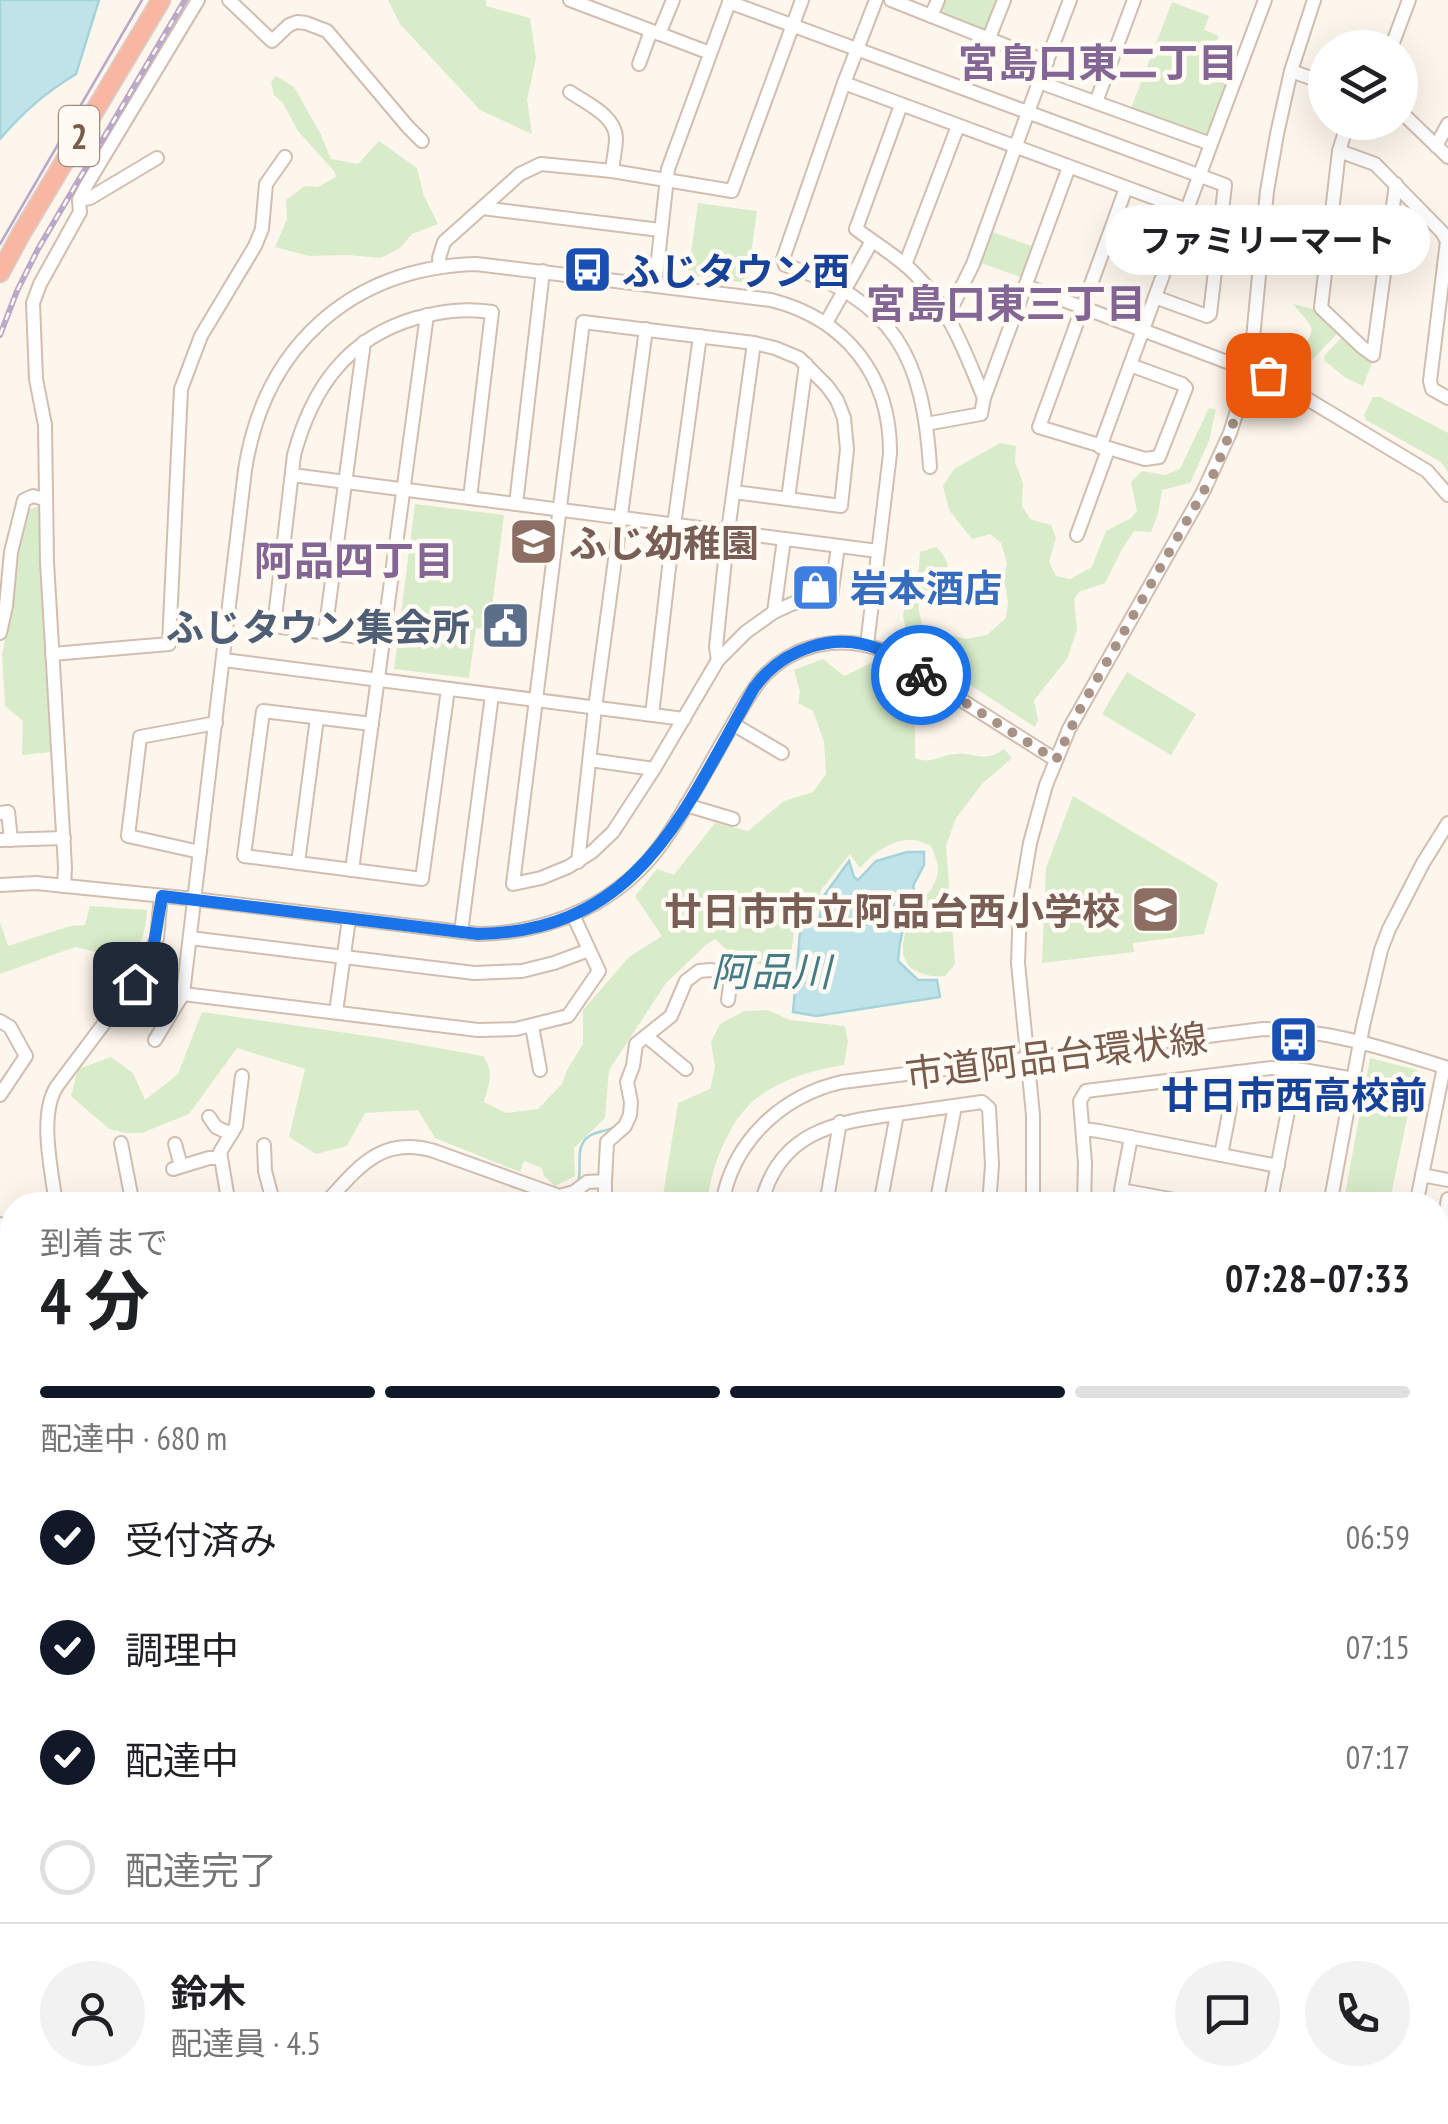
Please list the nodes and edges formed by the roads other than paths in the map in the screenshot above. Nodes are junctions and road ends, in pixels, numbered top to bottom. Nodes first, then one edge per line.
1 (161, 0) edge
2 (198, 0) edge
3 (230, 0) edge
4 (570, 0) edge
5 (616, 0) edge
6 (673, 0) edge
7 (802, 0) edge
8 (876, 0) edge
9 (890, 0) edge
10 (938, 0) edge
11 (1004, 0) edge
12 (1070, 0) edge
13 (1134, 0) edge
14 (1265, 0) edge
15 (1314, 0) edge
16 (1408, 0) edge
17 (730, 1) edge
18 (610, 15) junction
19 (932, 16) junction
20 (793, 26) junction
21 (1397, 30) edge
22 (656, 32) junction
23 (989, 38) junction
24 (857, 49) junction
25 (710, 53) junction
26 (1047, 62) junction
27 (639, 64) dead end
28 (1291, 71) junction
29 (1308, 77) edge
30 (1039, 82) junction
31 (844, 84) junction
32 (570, 92) dead end
33 (1096, 102) junction
34 (901, 105) junction
35 (1028, 112) junction
36 (1448, 124) edge
37 (958, 126) junction
38 (1418, 128) edge
39 (1342, 140) edge
40 (422, 142) dead end
41 (1211, 144) junction
42 (1436, 146) junction
43 (1015, 147) junction
44 (1339, 151) junction
45 (285, 157) dead end
46 (1448, 157) edge
47 (157, 158) dead end
48 (1069, 167) junction
49 (612, 171) junction
50 (1199, 176) junction
51 (666, 180) junction
52 (1396, 184) junction
53 (1126, 188) junction
54 (80, 200) junction
55 (482, 208) junction
56 (1187, 210) junction
57 (1445, 229) edge
58 (660, 230) junction
59 (872, 241) junction
60 (1303, 248) dead end
61 (1327, 251) junction
62 (905, 265) junction
63 (440, 266) junction
64 (543, 272) junction
65 (0, 273) edge
66 (1445, 285) edge
67 (655, 286) junction
68 (1026, 286) junction
69 (845, 290) junction
70 (1155, 297) junction
71 (1082, 306) junction
72 (426, 315) junction
73 (947, 317) junction
74 (826, 323) junction
75 (646, 329) junction
76 (1143, 330) junction
77 (700, 336) junction
78 (364, 342) junction
79 (754, 343) junction
80 (806, 364) junction
81 (1130, 365) junction
82 (1250, 370) junction
83 (984, 398) junction
84 (1448, 398) edge
85 (926, 424) junction
86 (1104, 448) junction
87 (930, 467) dead end
88 (292, 475) junction
89 (345, 482) junction
90 (403, 489) junction
91 (734, 492) junction
92 (1448, 495) edge
93 (470, 498) junction
94 (44, 499) junction
95 (788, 499) junction
96 (516, 504) junction
97 (559, 509) junction
98 (620, 517) junction
99 (674, 524) junction
100 (728, 531) junction
101 (1077, 535) dead end
102 (784, 538) junction
103 (838, 546) junction
104 (878, 551) junction
105 (774, 612) junction
106 (0, 633) edge
107 (324, 633) junction
108 (383, 640) junction
109 (867, 645) junction
110 (52, 654) junction
111 (224, 660) junction
112 (718, 660) junction
113 (378, 680) junction
114 (448, 690) junction
115 (492, 695) junction
116 (535, 701) junction
117 (595, 708) junction
118 (652, 715) junction
119 (317, 718) junction
120 (684, 719) junction
121 (216, 723) junction
122 (372, 724) junction
123 (734, 724) junction
124 (782, 753) dead end
125 (590, 760) junction
126 (1056, 760) junction
127 (654, 770) junction
128 (686, 805) junction
129 (0, 813) edge
130 (733, 820) dead end
131 (1448, 823) edge
132 (64, 838) junction
133 (6, 840) edge
134 (200, 852) junction
135 (578, 862) junction
136 (298, 863) junction
137 (352, 870) junction
138 (0, 884) edge
139 (64, 886) junction
140 (162, 896) junction
141 (194, 899) junction
142 (573, 916) junction
143 (349, 919) junction
144 (461, 932) junction
145 (190, 938) junction
146 (589, 950) junction
147 (344, 958) junction
148 (732, 972) junction
149 (769, 985) dead end
150 (184, 994) junction
151 (728, 1000) dead end
152 (336, 1012) junction
153 (0, 1022) edge
154 (532, 1026) junction
155 (646, 1036) junction
156 (154, 1040) dead end
157 (1361, 1042) junction
158 (1028, 1057) junction
159 (1446, 1068) edge
160 (1296, 1069) junction
161 (540, 1070) dead end
162 (686, 1070) dead end
163 (1237, 1072) junction
164 (242, 1076) dead end
165 (1354, 1079) junction
166 (0, 1095) edge
167 (955, 1106) junction
168 (897, 1114) junction
169 (210, 1117) dead end
170 (840, 1122) junction
171 (1083, 1130) junction
172 (231, 1134) junction
173 (1130, 1137) junction
174 (121, 1143) dead end
175 (174, 1144) dead end
176 (264, 1145) dead end
177 (1221, 1155) junction
178 (220, 1158) junction
179 (1278, 1166) junction
180 (1422, 1176) junction
181 (1448, 1180) edge
182 (606, 1181) junction
183 (530, 1187) junction
184 (55, 1192) edge
185 (130, 1192) edge
186 (227, 1192) edge
187 (271, 1192) edge
188 (336, 1192) edge
189 (529, 1192) edge
190 (546, 1192) edge
191 (574, 1192) edge
192 (606, 1192) edge
193 (726, 1192) edge
194 (766, 1192) edge
195 (828, 1192) edge
196 (882, 1192) edge
197 (938, 1192) edge
198 (990, 1192) edge
199 (1033, 1192) edge
200 (1085, 1192) edge
201 (1132, 1192) edge
202 (1273, 1192) edge
203 (1332, 1192) edge
204 (1419, 1192) edge

1 - 65 highway, 2
2 - 54 street
3 - 40 street
4 - 18 street
5 - 18 street
6 - 22 street
7 - 20 street
8 - 24 street
9 - 19 street
10 - 19 street
11 - 23 street
12 - 26 street
13 - 33 street
14 - 41 street
15 - 28 street
16 - 21 street
17 - 20 street
17 - 25 street
18 - 22 street
19 - 23 street
20 - 24 street
20 - 51 street
22 - 25 street
22 - 27 street
23 - 26 street
24 - 31 street
24 - 35 street
25 - 51 street
26 - 30 street
28 - 29 street
28 - 82 street
30 - 33 street
30 - 35 street
31 - 34 street
31 - 69 street
32 - 49 street
33 - 41 street
34 - 37 street
34 - 59 street
35 - 43 street
35 - 50 street
36 - 42 street
37 - 43 street
37 - 62 street
38 - 42 street
39 - 44 street
41 - 50 street
42 - 46 street
43 - 48 street
43 - 73 street
44 - 52 street
44 - 61 street
45 - 110 street
47 - 54 street
48 - 53 street
48 - 68 street
49 - 51 street
49 - 55 street
50 - 56 street
50 - 70 street
51 - 58 street
52 - 57 street
52 - 61 street
53 - 56 street
53 - 71 street
54 - 94 street
55 - 58 street
55 - 63 street
56 - 70 street
57 - 66 street
58 - 67 street
59 - 62 street
59 - 69 street
60 - 61 street
62 - 73 street
63 - 64 street
63 - 111 street
64 - 67 street
64 - 96 street
66 - 84 street
67 - 74 street
68 - 71 street
68 - 83 street
69 - 74 street
69 - 85 street
70 - 76 street
71 - 76 street
71 - 86 street
72 - 78 street
72 - 90 street
72 - 93 street
73 - 83 street
74 - 104 street
75 - 77 street
75 - 97 street
75 - 98 street
76 - 81 street
76 - 82 street
77 - 79 street
77 - 99 street
78 - 88 street
78 - 89 street
79 - 80 street
79 - 91 street
80 - 95 street
80 - 95 street
81 - 86 street
81 - 86 street
82 - 92 street
82 - 126 street
83 - 85 street
85 - 87 street
86 - 101 street
88 - 89 street
88 - 107 street
89 - 90 street
89 - 107 street
90 - 93 street
90 - 108 street
91 - 95 street
91 - 100 street
93 - 96 street
94 - 106 street
94 - 110 street
96 - 97 street
97 - 98 street
97 - 116 street
98 - 99 street
98 - 117 street
99 - 100 street
99 - 118 street
100 - 102 street
100 - 112 street
102 - 103 street
102 - 105 street
103 - 104 street
103 - 105 street
104 - 109 street
105 - 112 street
107 - 108 street
108 - 113 street
109 - 123 street
109 - 126 street
110 - 132 street
111 - 113 street
111 - 121 street
112 - 120 street
113 - 114 street
113 - 122 street
114 - 115 street
114 - 137 street
115 - 116 street
115 - 144 street
116 - 117 street
116 - 135 street
117 - 118 street
117 - 125 street
118 - 120 street
119 - 122 street
119 - 136 street
119 - 136 street
120 - 127 street
121 - 134 street
121 - 134 street
122 - 137 street
123 - 124 street
123 - 128 street
125 - 127 street
125 - 135 street
126 - 158 street
127 - 135 street
128 - 130 street
128 - 142 street
129 - 133 street
131 - 157 street
132 - 133 street
132 - 139 street
134 - 141 street
136 - 137 street
138 - 139 street
139 - 140 street
140 - 141 street
140 - 184 street
141 - 143 street
141 - 145 street
142 - 144 street
142 - 146 street
143 - 144 street
143 - 147 street
145 - 147 street
145 - 150 street
146 - 147 street
146 - 154 street
147 - 152 street
148 - 149 street
148 - 151 street
148 - 155 street
150 - 152 street
150 - 156 street
152 - 154 street
153 - 166 street
154 - 161 street
155 - 162 street
155 - 182 street
157 - 158 street, 市道阿品台環状線
157 - 159 street, 市道阿品台環状線
157 - 165 street
158 - 193 street, 市道阿品台環状線
158 - 199 street
159 - 180 street
160 - 163 street
160 - 165 street
160 - 179 street
163 - 171 street
163 - 177 street
164 - 172 street
165 - 203 street
167 - 168 street
167 - 197 street
167 - 198 street
168 - 170 street
168 - 196 street
169 - 172 street
170 - 194 street
170 - 195 street
171 - 173 street
171 - 200 street
172 - 178 street
173 - 177 street
173 - 201 street
174 - 185 street
175 - 178 street
176 - 187 street
177 - 179 street
178 - 186 street
179 - 202 street
180 - 181 street
180 - 204 street
182 - 191 street
182 - 192 street
183 - 188 street
183 - 189 street
183 - 190 street

